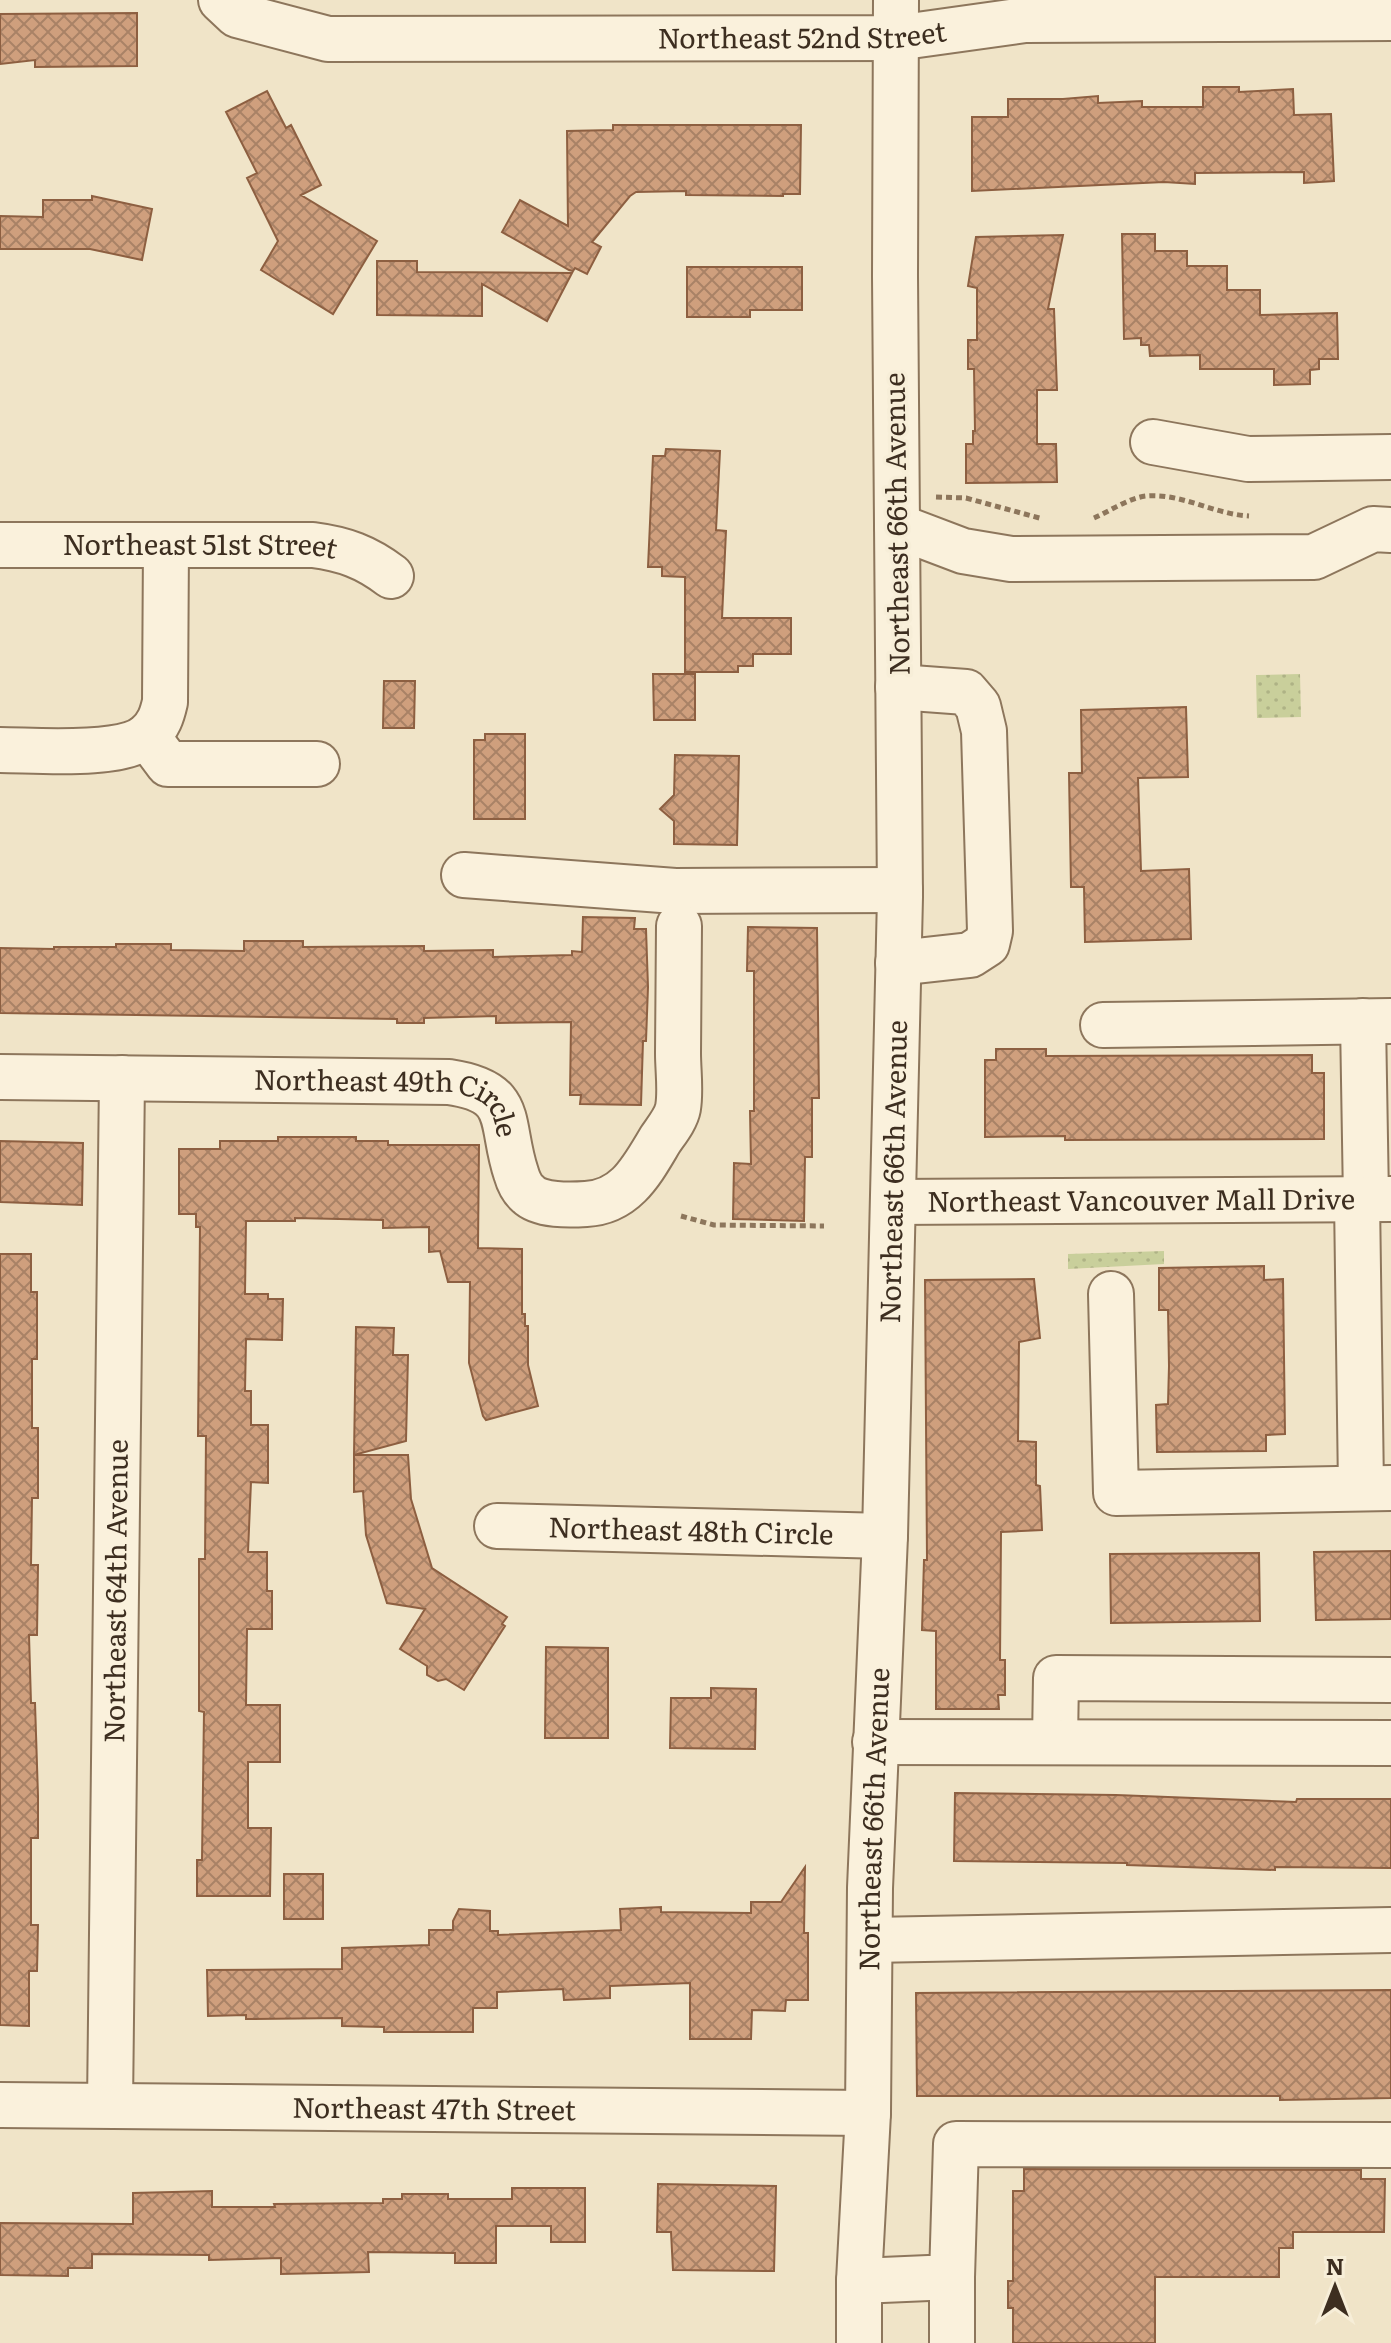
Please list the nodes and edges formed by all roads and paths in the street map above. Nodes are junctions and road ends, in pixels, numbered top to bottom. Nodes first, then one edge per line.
1 (221, 0) edge
2 (1391, 18) edge
3 (896, 19) edge
4 (1153, 442) dead end
5 (1391, 457) edge
6 (929, 497) dead end
7 (1257, 516) dead end
8 (1044, 519) dead end
9 (1085, 522) dead end
10 (897, 526) junction
11 (1391, 530) edge
12 (0, 545) edge
13 (166, 545) junction
14 (391, 576) dead end
15 (898, 687) junction
16 (147, 736) junction
17 (0, 750) edge
18 (317, 764) dead end
19 (464, 875) dead end
20 (900, 890) junction
21 (679, 926) dead end
22 (898, 963) junction
23 (1377, 1021) edge
24 (1103, 1025) dead end
25 (0, 1077) edge
26 (122, 1078) junction
27 (1371, 1199) edge
28 (893, 1202) junction
29 (681, 1216) dead end
30 (824, 1226) dead end
31 (1111, 1294) dead end
32 (1376, 1488) edge
33 (497, 1526) dead end
34 (885, 1536) junction
35 (1391, 1680) edge
36 (1055, 1741) junction
37 (875, 1742) junction
38 (1391, 1743) edge
39 (1391, 1930) edge
40 (870, 1940) junction
41 (0, 2105) edge
42 (110, 2105) junction
43 (868, 2113) junction
44 (1391, 2145) edge
45 (952, 2277) junction
46 (859, 2281) junction
47 (859, 2343) edge
48 (952, 2343) edge

1 - 3 street, Northeast 52nd Street
2 - 3 street, Northeast 52nd Street
3 - 10 street, Northeast 66th Avenue
4 - 5 street
6 - 8 path
7 - 9 path
10 - 11 street
10 - 15 street, Northeast 66th Avenue
12 - 13 street, Northeast 51st Street
13 - 14 street, Northeast 51st Street
13 - 16 street
15 - 20 street, Northeast 66th Avenue
15 - 22 street
16 - 17 street
16 - 18 street
19 - 20 street
20 - 22 street, Northeast 66th Avenue
21 - 26 street, Northeast 49th Circle
22 - 28 street, Northeast 66th Avenue
23 - 24 street
23 - 27 street
25 - 26 street, Northeast 49th Circle
26 - 42 street, Northeast 64th Avenue
27 - 28 street, Northeast Vancouver Mall Drive
27 - 32 street
28 - 34 street, Northeast 66th Avenue
29 - 30 path
31 - 32 street
33 - 34 street, Northeast 48th Circle
34 - 37 street, Northeast 66th Avenue
35 - 36 street
36 - 37 street
36 - 38 street
37 - 40 street, Northeast 66th Avenue
39 - 40 street
40 - 43 street, Northeast 66th Avenue
41 - 42 street, Northeast 47th Street
42 - 43 street, Northeast 47th Street
43 - 46 street, Northeast 66th Avenue
44 - 45 street
45 - 46 street
45 - 48 street
46 - 47 street, Northeast 66th Avenue

